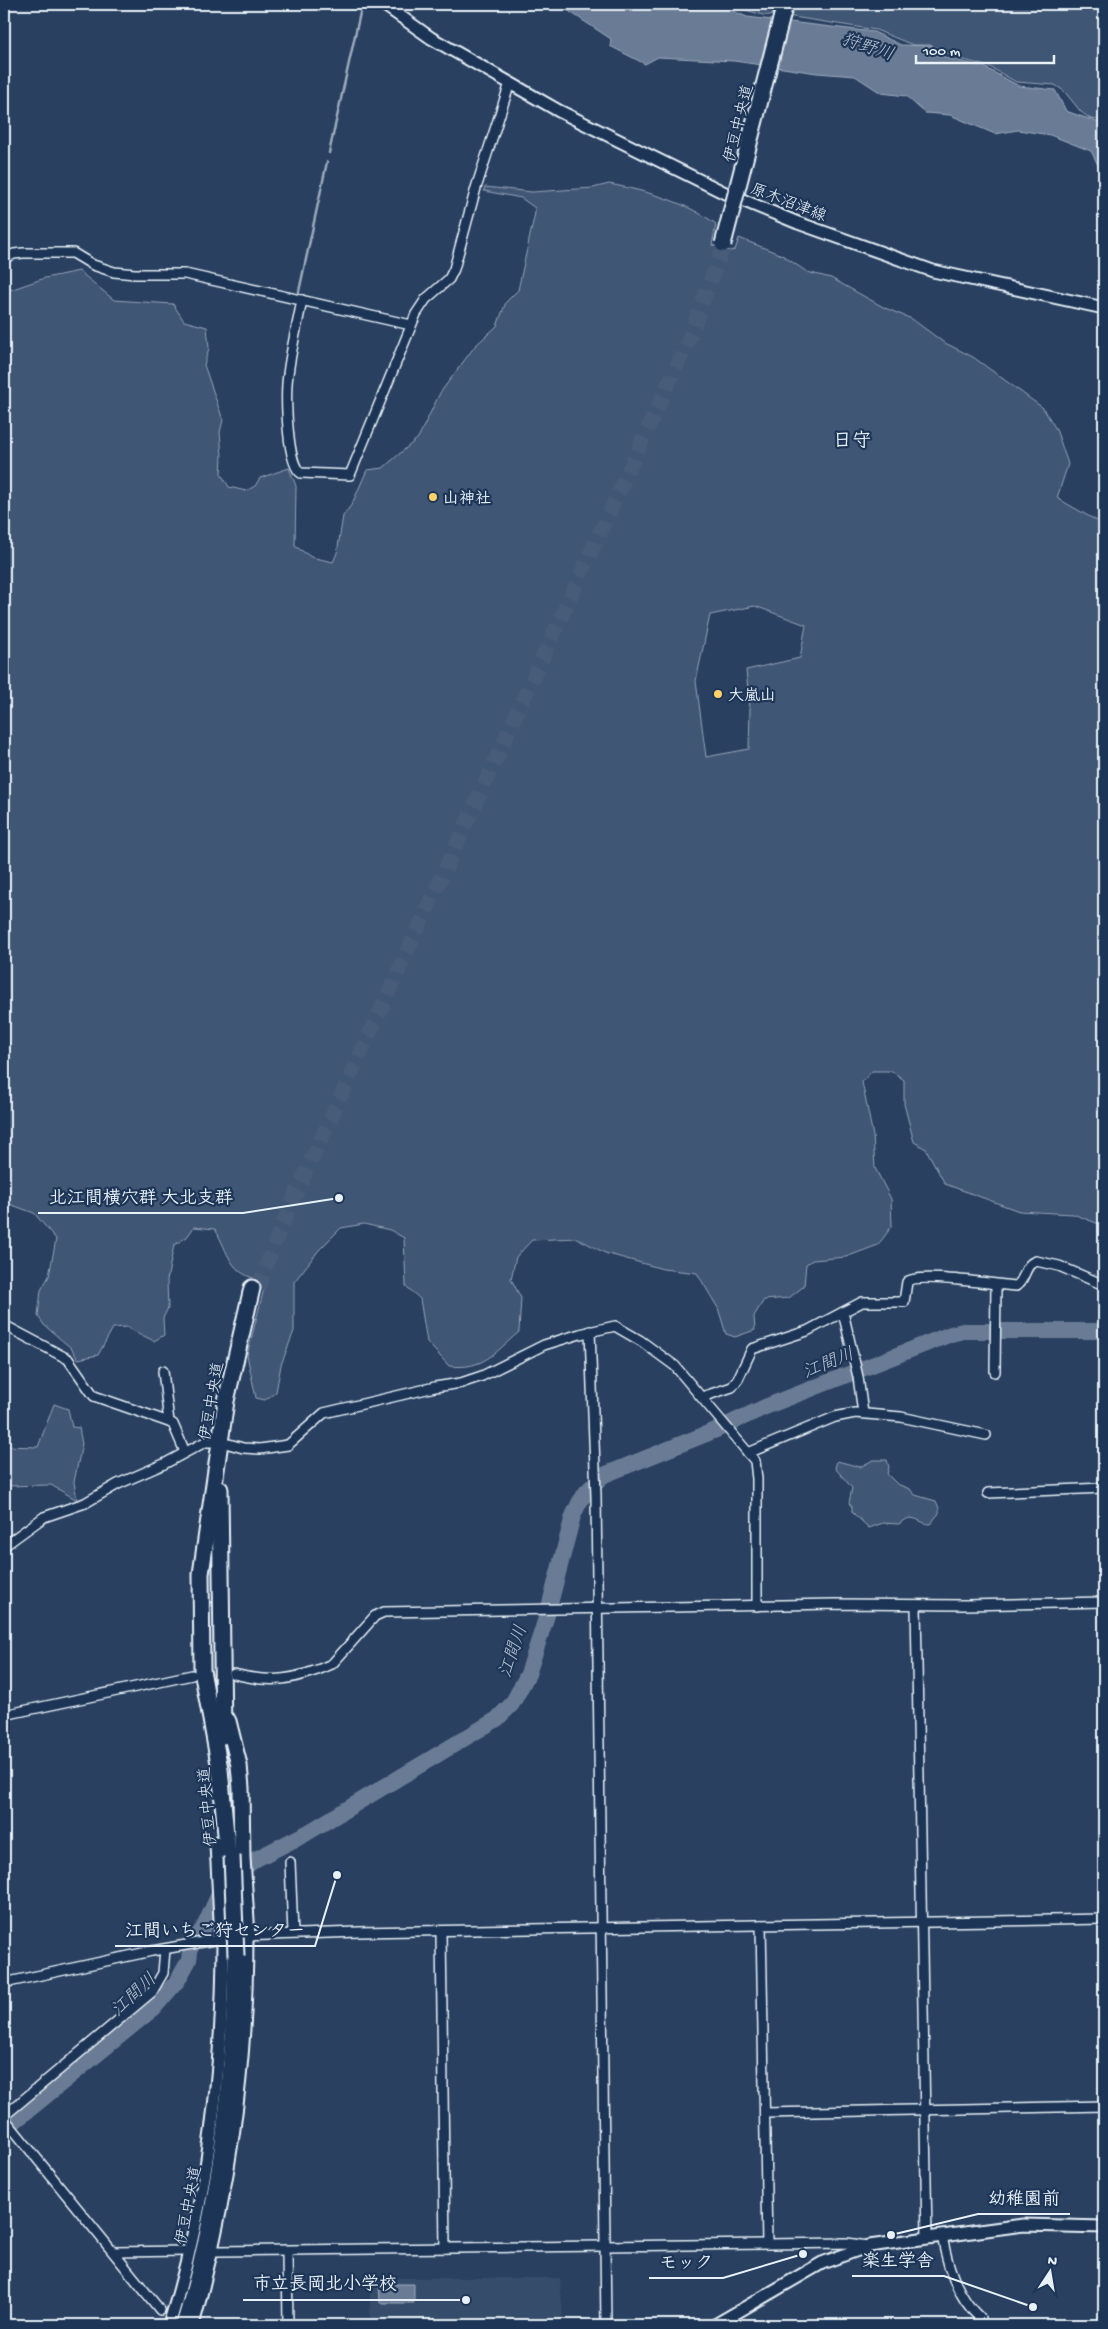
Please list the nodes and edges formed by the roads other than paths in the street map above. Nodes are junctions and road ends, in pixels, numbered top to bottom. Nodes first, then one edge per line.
1 (383, 4) edge
2 (780, 4) edge
3 (785, 4) edge
4 (510, 83) junction
5 (4, 258) edge
6 (302, 300) junction
7 (1104, 308) edge
8 (411, 325) junction
9 (1104, 1284) edge
10 (996, 1285) junction
11 (842, 1312) junction
12 (4, 1325) edge
13 (590, 1331) junction
14 (163, 1371) dead end
15 (995, 1372) dead end
16 (702, 1397) junction
17 (863, 1413) junction
18 (169, 1422) junction
19 (986, 1435) dead end
20 (214, 1442) dead end
21 (229, 1444) dead end
22 (185, 1452) junction
23 (748, 1453) junction
24 (1104, 1488) edge
25 (988, 1493) dead end
26 (4, 1546) edge
27 (1104, 1602) edge
28 (916, 1605) junction
29 (757, 1606) junction
30 (596, 1610) junction
31 (234, 1674) dead end
32 (192, 1676) dead end
33 (4, 1715) edge
34 (230, 1859) junction
35 (290, 1862) dead end
36 (1104, 1919) edge
37 (922, 1922) junction
38 (761, 1925) junction
39 (601, 1928) junction
40 (441, 1931) junction
41 (292, 1933) junction
42 (247, 1936) junction
43 (223, 1939) junction
44 (165, 1949) junction
45 (233, 1956) junction
46 (4, 1983) edge
47 (1104, 2106) edge
48 (926, 2110) junction
49 (765, 2113) junction
50 (4, 2118) edge
51 (1104, 2227) edge
52 (942, 2235) junction
53 (927, 2237) junction
54 (767, 2244) junction
55 (606, 2246) junction
56 (869, 2246) junction
57 (446, 2248) junction
58 (185, 2251) dead end
59 (217, 2251) dead end
60 (287, 2251) junction
61 (114, 2252) junction
62 (160, 2310) dead end
63 (980, 2318) dead end
64 (169, 2325) edge
65 (179, 2325) edge
66 (184, 2325) edge
67 (193, 2325) edge
68 (288, 2325) edge
69 (606, 2325) edge
70 (714, 2325) edge

1 - 4 main road, 原木沼津線
2 - 3 highway, 伊豆中央道, bridge
4 - 7 main road, 原木沼津線
4 - 8 street
5 - 6 street
6 - 8 street
6 - 8 street
9 - 10 street
10 - 11 street
10 - 15 street
11 - 16 street
11 - 17 street
12 - 18 street
13 - 16 street
13 - 21 street
13 - 30 street
14 - 18 street
16 - 23 street
17 - 19 street
17 - 23 street
18 - 22 street
20 - 22 street
22 - 26 street
23 - 29 street
24 - 25 street
27 - 28 street
28 - 29 street
28 - 37 street
29 - 30 street
30 - 31 street
30 - 39 street
32 - 33 street
34 - 34 highway, 伊豆中央道
34 - 42 highway
34 - 43 highway
34 - 45 highway, 伊豆中央道
35 - 41 street
36 - 37 street
37 - 38 street
37 - 48 street
38 - 39 street
38 - 49 street
39 - 40 street
39 - 55 street
40 - 41 street
40 - 57 street
41 - 42 street
42 - 43 street
42 - 67 main road
43 - 44 street
43 - 64 main road
44 - 46 street
44 - 50 street
45 - 65 highway, 伊豆中央道
45 - 66 highway, 伊豆中央道
47 - 48 street
48 - 49 street
48 - 53 street
49 - 54 street
50 - 61 street
51 - 52 main road
52 - 53 main road
52 - 63 street
53 - 56 main road
54 - 55 street
54 - 56 street
55 - 57 street
55 - 69 street
56 - 70 main road
57 - 60 street
58 - 61 street
59 - 60 street
60 - 68 street
61 - 62 street

